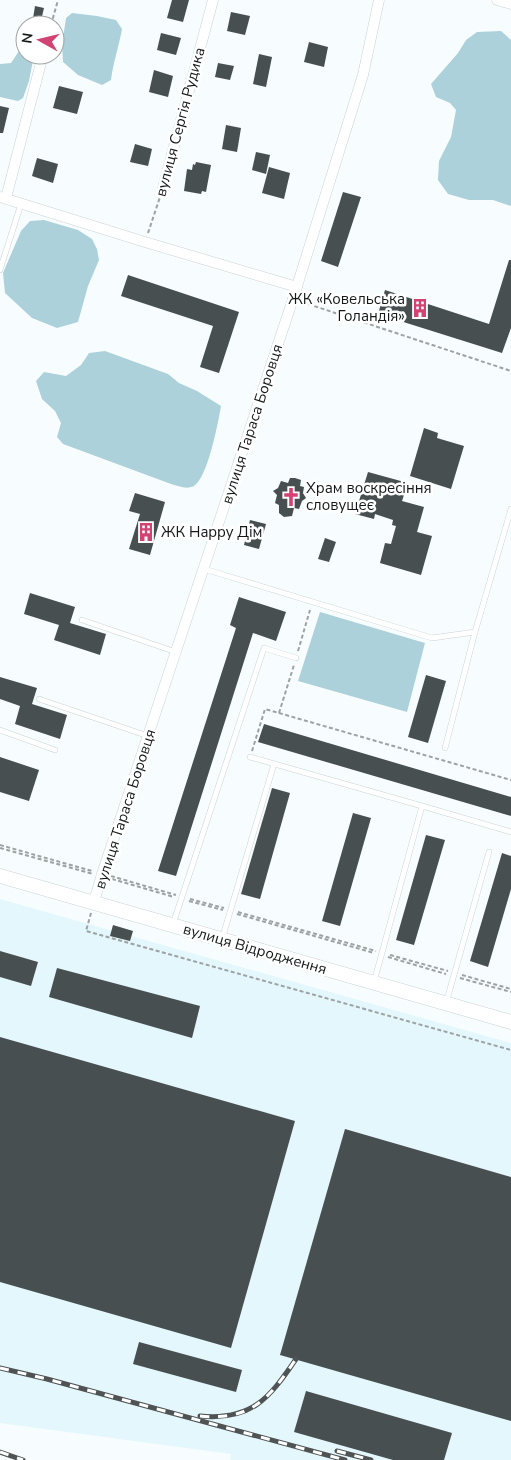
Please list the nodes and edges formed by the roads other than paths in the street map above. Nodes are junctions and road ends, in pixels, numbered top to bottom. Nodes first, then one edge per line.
1 (213, 0) edge
2 (379, 0) edge
3 (497, 0) edge
4 (511, 4) edge
5 (40, 65) edge
6 (163, 188) road end
7 (3, 198) edge
8 (21, 204) junction
9 (0, 270) edge
10 (297, 287) junction
11 (511, 508) edge
12 (204, 569) junction
13 (82, 620) dead end
14 (475, 632) junction
15 (177, 652) junction
16 (296, 658) dead end
17 (39, 699) dead end
18 (0, 730) edge
19 (148, 736) junction
20 (445, 748) dead end
21 (55, 750) dead end
22 (250, 757) road end
23 (274, 764) junction
24 (422, 806) junction
25 (511, 832) edge
26 (489, 852) dead end
27 (0, 876) edge
28 (94, 902) junction
29 (172, 926) junction
30 (222, 940) junction
31 (374, 982) junction
32 (446, 1003) junction
33 (511, 1022) edge

1 - 6 street, вулиця Сергія Рудика
2 - 10 street, вулиця Тараса Боровця
3 - 4 street
5 - 7 street
7 - 8 street
8 - 9 lane
8 - 10 street
10 - 12 street, вулиця Тараса Боровця
11 - 14 lane
12 - 14 lane
12 - 15 street, вулиця Тараса Боровця
13 - 15 lane
14 - 20 lane
15 - 19 street, вулиця Тараса Боровця
16 - 29 lane
17 - 19 lane
18 - 21 lane
19 - 28 street, вулиця Тараса Боровця
22 - 23 lane
23 - 24 lane
23 - 30 lane
24 - 25 lane
24 - 31 lane
26 - 32 lane
27 - 28 street, вулиця Відродження
28 - 29 street, вулиця Відродження
29 - 30 street, вулиця Відродження
30 - 31 street, вулиця Відродження
31 - 32 street, вулиця Відродження
32 - 33 street, вулиця Відродження

